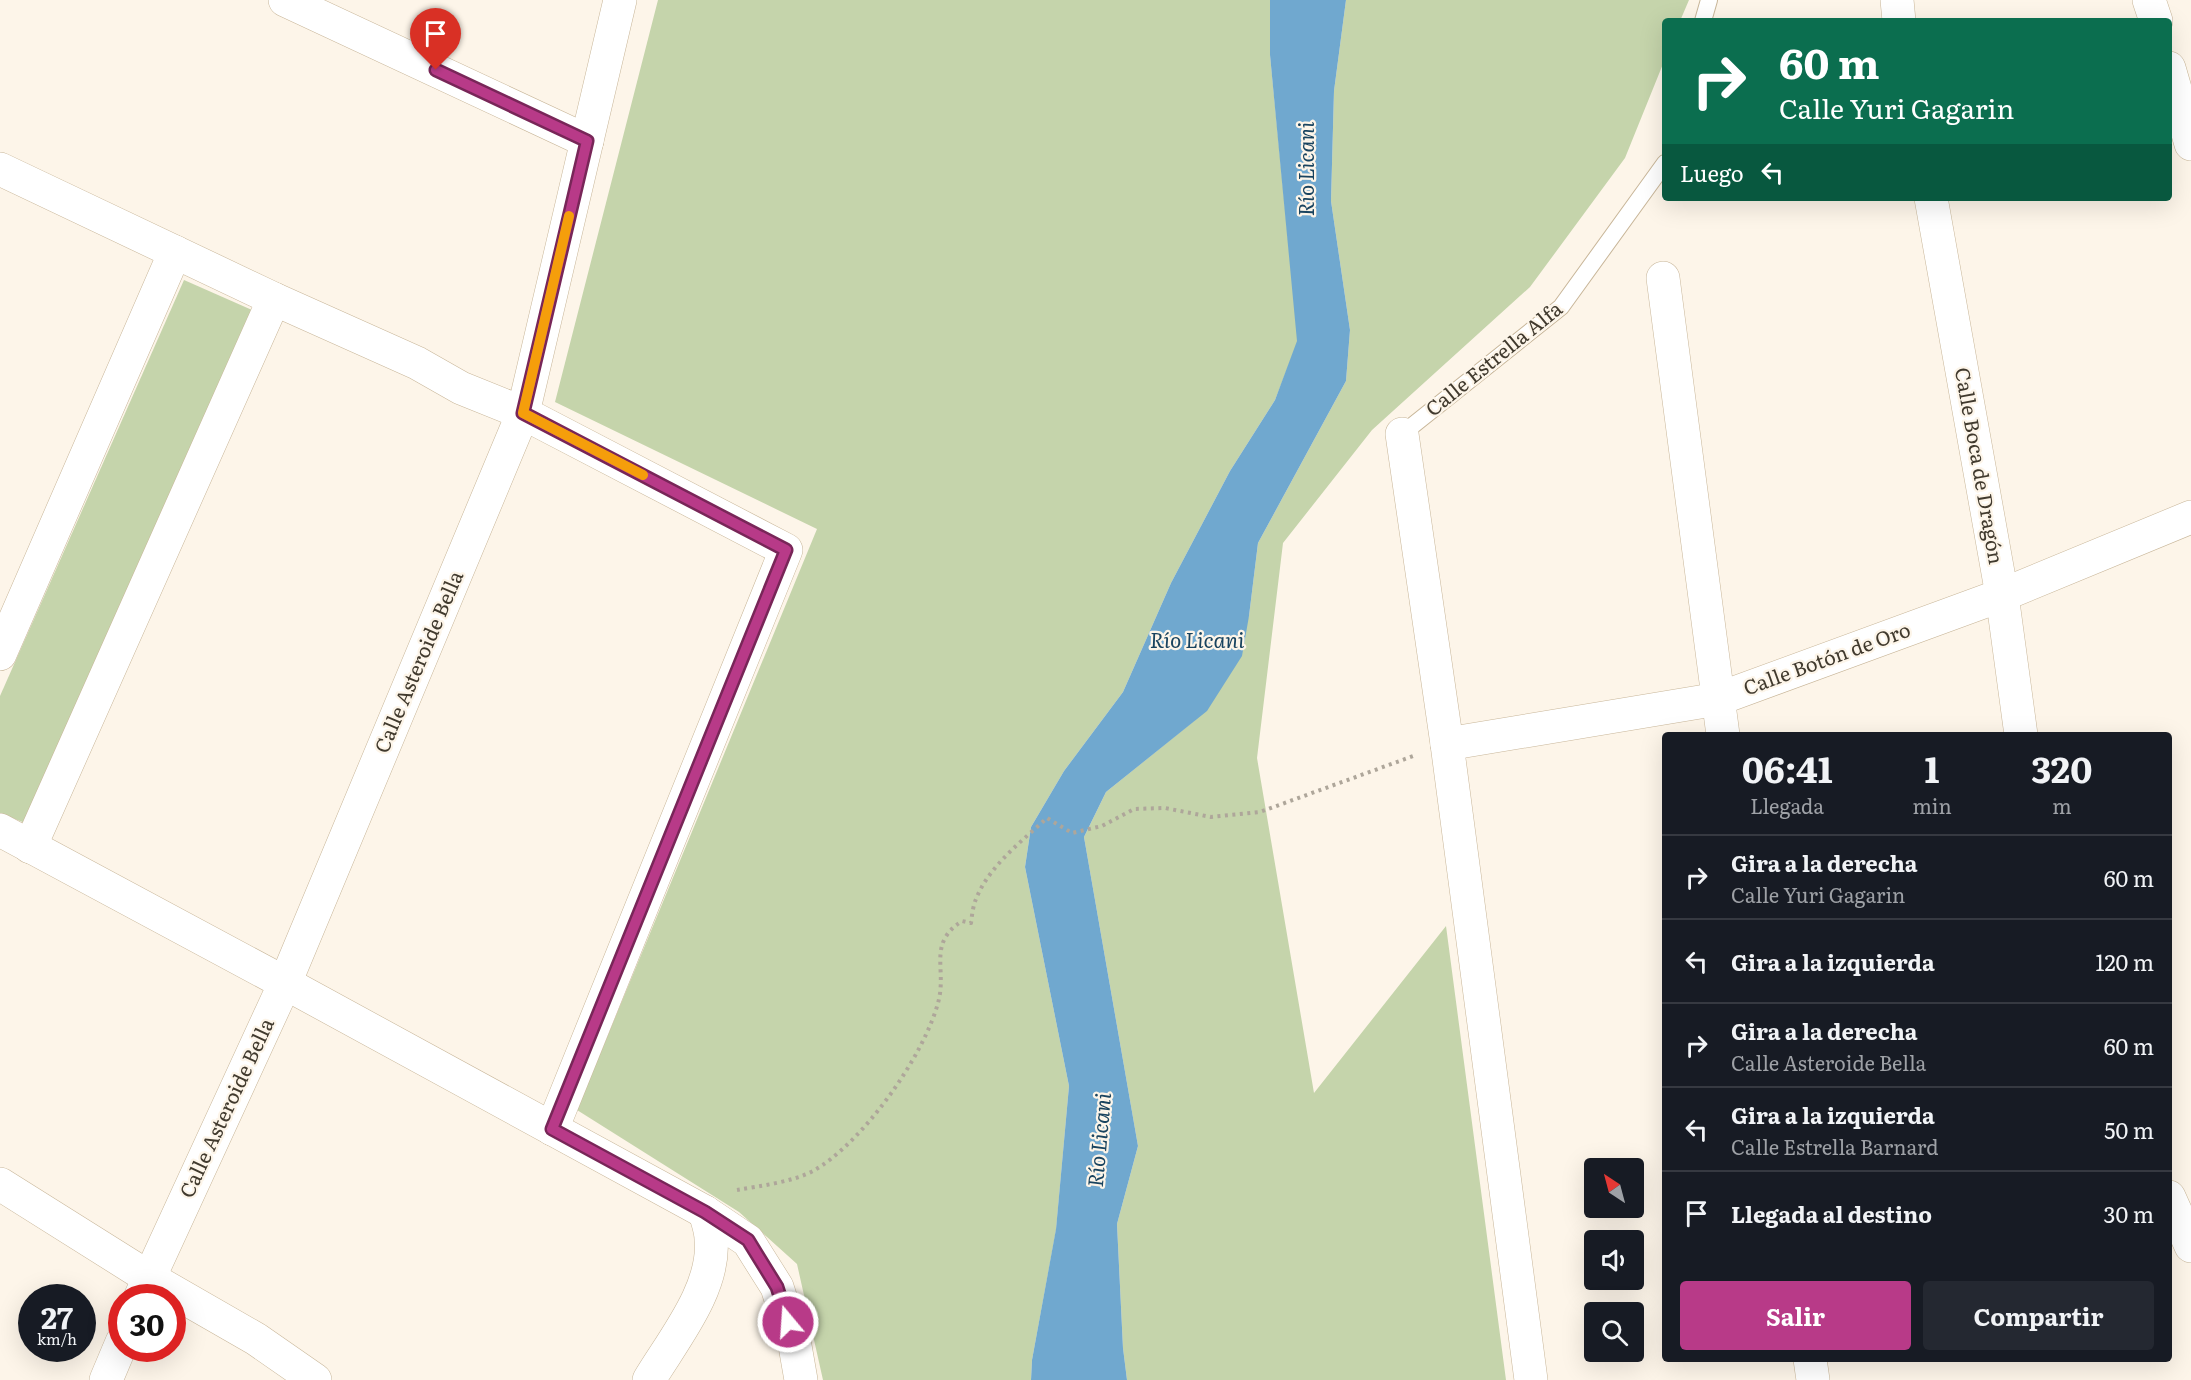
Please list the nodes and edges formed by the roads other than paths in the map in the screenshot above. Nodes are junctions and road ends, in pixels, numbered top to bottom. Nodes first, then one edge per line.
1 (285, 0) edge
2 (620, 0) edge
3 (1708, 0) edge
4 (1897, 0) edge
5 (2150, 0) edge
6 (1704, 18) edge
7 (1899, 18) edge
8 (2155, 18) edge
9 (2172, 78) edge
10 (587, 141) junction
11 (2191, 144) edge
12 (1662, 167) edge
13 (0, 169) edge
14 (1932, 201) edge
15 (175, 252) junction
16 (1663, 278) dead end
17 (274, 299) junction
18 (523, 413) junction
19 (1402, 434) joint
20 (2191, 517) edge
21 (2002, 595) junction
22 (0, 654) edge
23 (1718, 699) junction
24 (1723, 732) edge
25 (2021, 732) edge
26 (1447, 744) junction
27 (0, 830) edge
28 (30, 847) junction
29 (285, 983) junction
30 (552, 1129) junction
31 (0, 1184) edge
32 (2172, 1204) edge
33 (705, 1212) junction
34 (2191, 1246) edge
35 (140, 1284) edge
36 (145, 1284) edge
37 (186, 1306) edge
38 (114, 1362) edge
39 (1810, 1362) edge
40 (106, 1380) edge
41 (315, 1380) edge
42 (649, 1380) edge
43 (801, 1380) edge
44 (1531, 1380) edge
45 (1813, 1380) edge

1 - 10 street
2 - 10 street, Calle Asteroide Bella
3 - 6 lane
4 - 7 street
5 - 8 street
9 - 11 street
10 - 18 street, Calle Asteroide Bella
12 - 19 lane, Calle Estrella Alfa
13 - 15 street
14 - 21 street, Calle Boca de Dragón
15 - 17 street
15 - 22 street
16 - 23 street
17 - 18 street
17 - 28 street
18 - 29 street, Calle Asteroide Bella
18 - 30 street
19 - 26 street
20 - 21 street, Calle Botón de Oro
21 - 23 street, Calle Botón de Oro
21 - 25 street, Calle Boca de Dragón
23 - 24 street
23 - 26 street, Calle Botón de Oro
26 - 44 street
27 - 28 street
28 - 29 street
29 - 30 street
29 - 36 street, Calle Asteroide Bella
30 - 33 street
31 - 35 street
32 - 34 street
33 - 42 street
33 - 43 street
37 - 41 street
38 - 40 street
39 - 45 street

